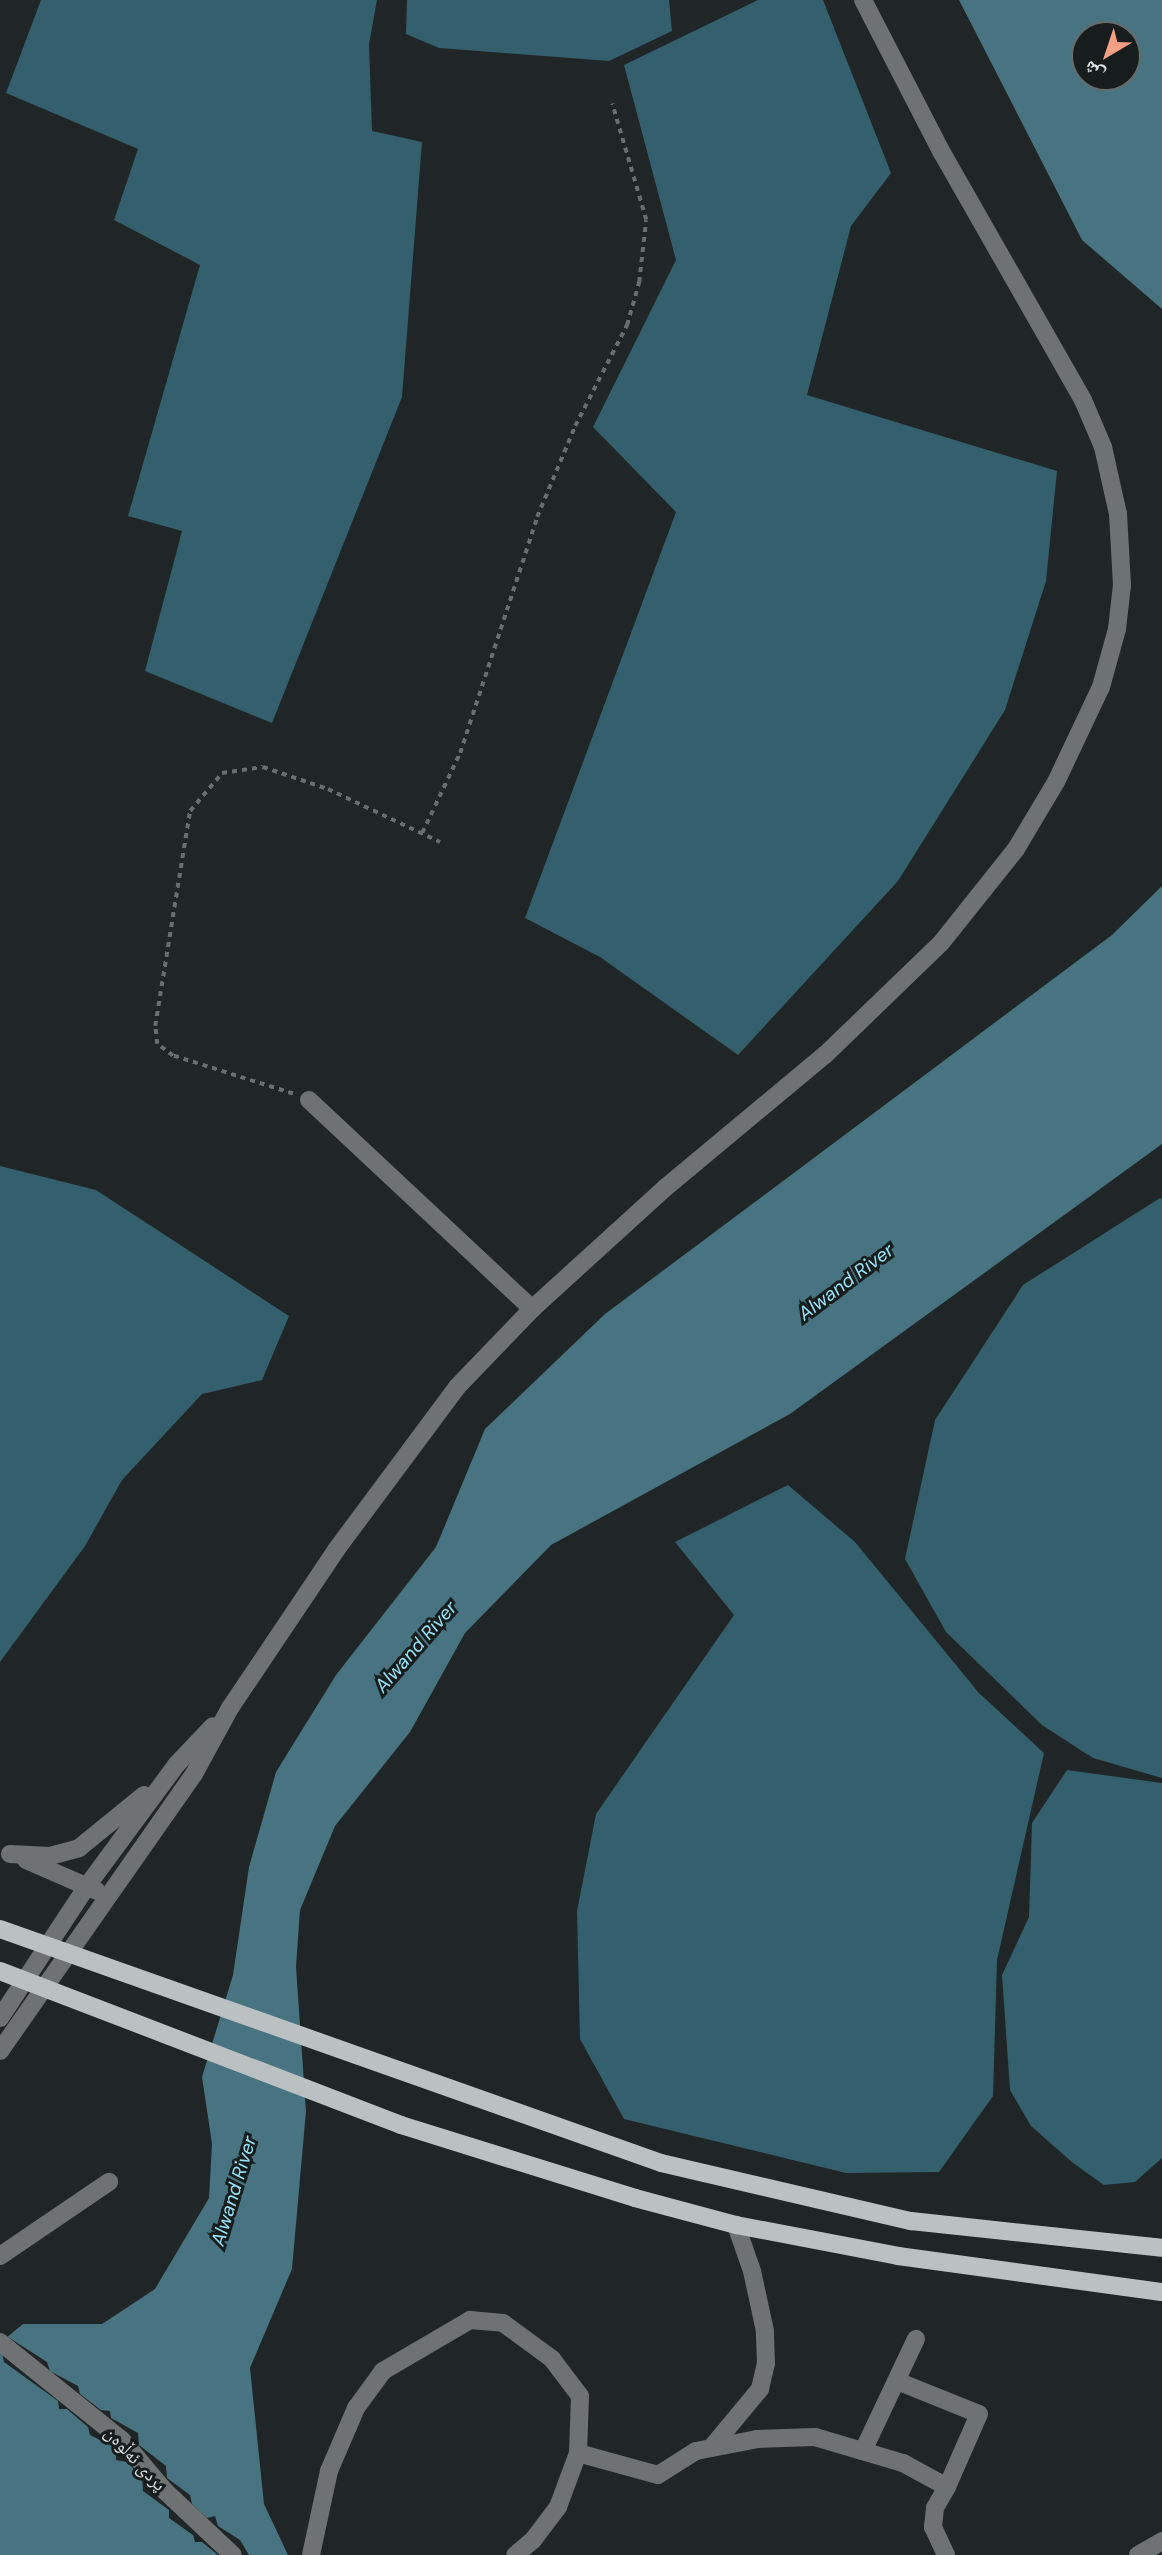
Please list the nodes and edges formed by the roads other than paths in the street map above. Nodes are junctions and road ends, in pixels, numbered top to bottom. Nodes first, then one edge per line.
1 (863, 0) edge
2 (309, 1100) road end
3 (532, 1309) junction
4 (230, 1708) junction
5 (177, 1764) junction
6 (5, 1852) edge
7 (87, 1885) junction
8 (106, 1896) junction
9 (0, 1929) edge
10 (0, 1971) edge
11 (0, 2018) edge
12 (0, 2051) edge
13 (109, 2182) dead end
14 (736, 2225) junction
15 (1162, 2248) edge
16 (0, 2256) edge
17 (1162, 2292) edge
18 (916, 2339) dead end
19 (0, 2342) edge
20 (897, 2381) junction
21 (711, 2448) junction
22 (863, 2451) junction
23 (578, 2453) junction
24 (947, 2487) junction
25 (1162, 2541) edge
26 (233, 2555) edge
27 (311, 2555) edge
28 (515, 2555) edge
29 (946, 2555) edge
30 (1138, 2555) edge

1 - 3 street
2 - 3 street
3 - 4 street
4 - 5 street
4 - 8 street
5 - 6 street
5 - 7 street
6 - 7 street
7 - 8 street
7 - 11 street
8 - 12 street
9 - 15 main road
10 - 14 main road
13 - 16 street
14 - 17 main road
14 - 21 street
18 - 20 street
19 - 26 street, پردی ئەڵوەن
20 - 22 street
20 - 24 street
21 - 22 street
21 - 23 street
22 - 24 street
23 - 27 street
23 - 28 street
24 - 29 street
25 - 30 street

